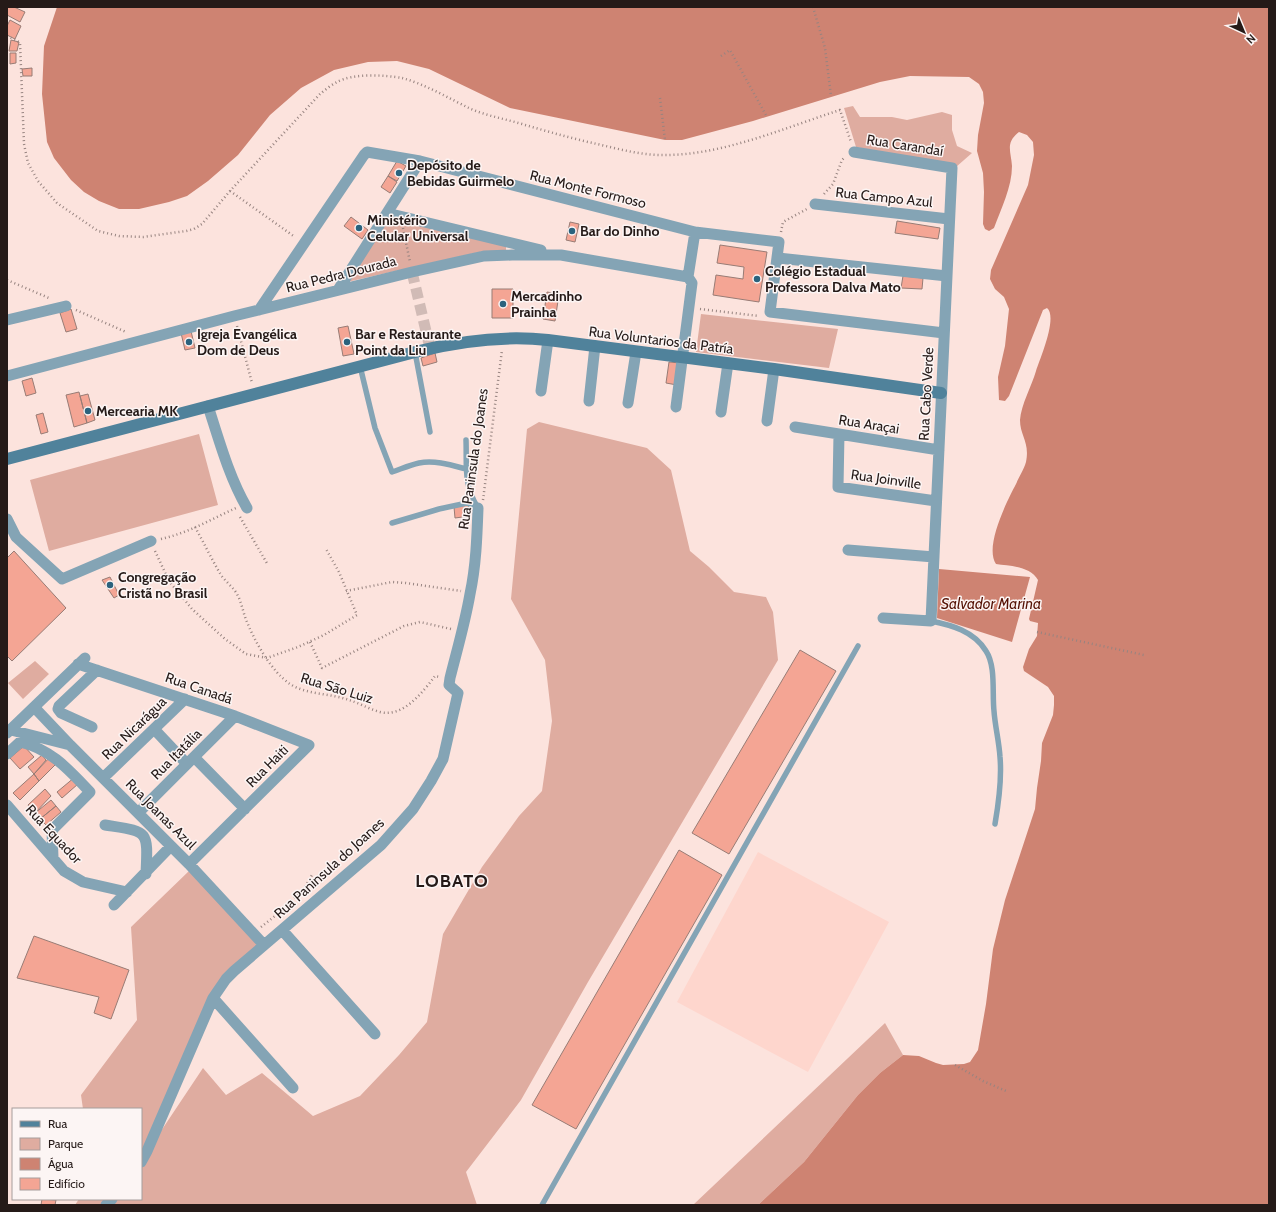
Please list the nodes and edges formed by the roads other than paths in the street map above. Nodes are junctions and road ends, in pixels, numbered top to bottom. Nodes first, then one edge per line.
1 (854, 152) dead end
2 (420, 161) junction
3 (952, 168) joint
4 (815, 204) dead end
5 (387, 213) junction
6 (949, 219) junction
7 (695, 232) junction
8 (561, 255) junction
9 (778, 258) junction
10 (947, 276) junction
11 (688, 277) junction
12 (338, 290) junction
13 (66, 306) dead end
14 (260, 310) junction
15 (7, 320) edge
16 (944, 333) junction
17 (548, 340) junction
18 (595, 346) junction
19 (415, 352) junction
20 (636, 352) junction
21 (682, 358) junction
22 (728, 363) junction
23 (360, 366) junction
24 (774, 370) junction
25 (7, 376) edge
26 (541, 391) dead end
27 (941, 393) junction
28 (589, 401) dead end
29 (628, 403) dead end
30 (208, 406) junction
31 (676, 407) dead end
32 (721, 412) dead end
33 (767, 421) dead end
34 (795, 427) dead end
35 (430, 432) dead end
36 (839, 434) junction
37 (466, 440) dead end
38 (939, 450) junction
39 (7, 459) edge
40 (466, 469) junction
41 (936, 501) junction
42 (242, 507) road end
43 (478, 508) junction
44 (7, 519) edge
45 (392, 523) dead end
46 (151, 541) road end
47 (848, 550) dead end
48 (934, 557) junction
49 (883, 618) dead end
50 (931, 621) junction
51 (858, 646) dead end
52 (97, 670) junction
53 (185, 699) junction
54 (34, 707) junction
55 (236, 716) junction
56 (92, 727) dead end
57 (154, 729) junction
58 (9, 731) edge
59 (70, 745) junction
60 (309, 745) joint
61 (7, 754) edge
62 (191, 761) junction
63 (103, 778) junction
64 (7, 805) edge
65 (246, 809) junction
66 (138, 813) junction
67 (995, 824) dead end
68 (105, 825) dead end
69 (171, 846) junction
70 (53, 858) junction
71 (189, 864) junction
72 (146, 874) junction
73 (127, 892) junction
74 (114, 905) dead end
75 (282, 930) junction
76 (264, 944) junction
77 (213, 998) junction
78 (375, 1034) dead end
79 (293, 1088) dead end
80 (142, 1160) edge
81 (542, 1205) edge

1 - 3 street, Rua Carandaí
2 - 5 street
2 - 7 street, Rua Monte Formoso
2 - 14 street, Rua Monte Formoso
3 - 6 street, Rua Cabo Verde
4 - 6 street, Rua Campo Azul
5 - 8 street
5 - 12 street
6 - 10 street, Rua Cabo Verde
7 - 9 street, Rua Monte Formoso
7 - 11 street
8 - 11 street, Rua Pedra Dourada
8 - 12 street, Rua Pedra Dourada
9 - 10 street
9 - 16 street, Rua Monte Formoso
10 - 16 street, Rua Cabo Verde
11 - 21 street
12 - 14 street, Rua Pedra Dourada
13 - 15 street
14 - 25 street, Rua Pedra Dourada
16 - 27 street, Rua Cabo Verde
17 - 18 street, Rua Voluntarios da Patría
17 - 19 street, Rua Voluntarios da Patría
17 - 26 street
18 - 20 street, Rua Voluntarios da Patría
18 - 28 street
19 - 23 street, Rua Voluntarios da Patría
19 - 35 lane
20 - 21 street, Rua Voluntarios da Patría
20 - 29 street
21 - 22 street, Rua Voluntarios da Patría
21 - 31 street
22 - 24 street, Rua Voluntarios da Patría
22 - 32 street
23 - 30 street, Rua Voluntarios da Patría
23 - 40 lane
24 - 27 street, Rua Voluntarios da Patría
24 - 33 street
27 - 38 street, Rua Cabo Verde
30 - 39 street, Rua Voluntarios da Patría
30 - 42 street
34 - 36 street, Rua Araçai
36 - 38 street, Rua Araçai
36 - 41 street, Rua Joinville
37 - 40 lane
38 - 41 street, Rua Cabo Verde
40 - 43 lane
41 - 48 street, Rua Cabo Verde
43 - 45 lane
43 - 75 street, Rua Paninsula do Joanes
44 - 46 street
47 - 48 street
48 - 50 street, Rua Cabo Verde
49 - 50 street
50 - 67 lane
51 - 81 lane
52 - 53 street, Rua Canadá
52 - 54 street, Rua Canadá
52 - 56 street
53 - 55 street, Rua Canadá
53 - 57 street, Rua Nicarágua
54 - 58 street
54 - 59 street, Rua Joanas Azul
55 - 60 street, Rua Canadá
55 - 62 street, Rua Itatália
57 - 62 street, Rua Haiti
57 - 63 street, Rua Nicarágua
58 - 59 street
59 - 63 street, Rua Joanas Azul
60 - 65 street, Rua Haiti
61 - 70 street
62 - 65 street, Rua Haiti
62 - 66 street, Rua Itatália
63 - 66 street, Rua Joanas Azul
64 - 70 street, Rua Equador
65 - 71 street, Rua Haiti
66 - 69 street, Rua Joanas Azul
68 - 72 street
69 - 71 street, Rua Joanas Azul
69 - 72 street
70 - 73 street, Rua Equador
71 - 76 street, Rua Joanas Azul
72 - 73 street
73 - 74 street
75 - 76 street, Rua Paninsula do Joanes
75 - 78 street
76 - 77 street, Rua Paninsula do Joanes
77 - 79 street
77 - 80 street, Rua Paninsula do Joanes

